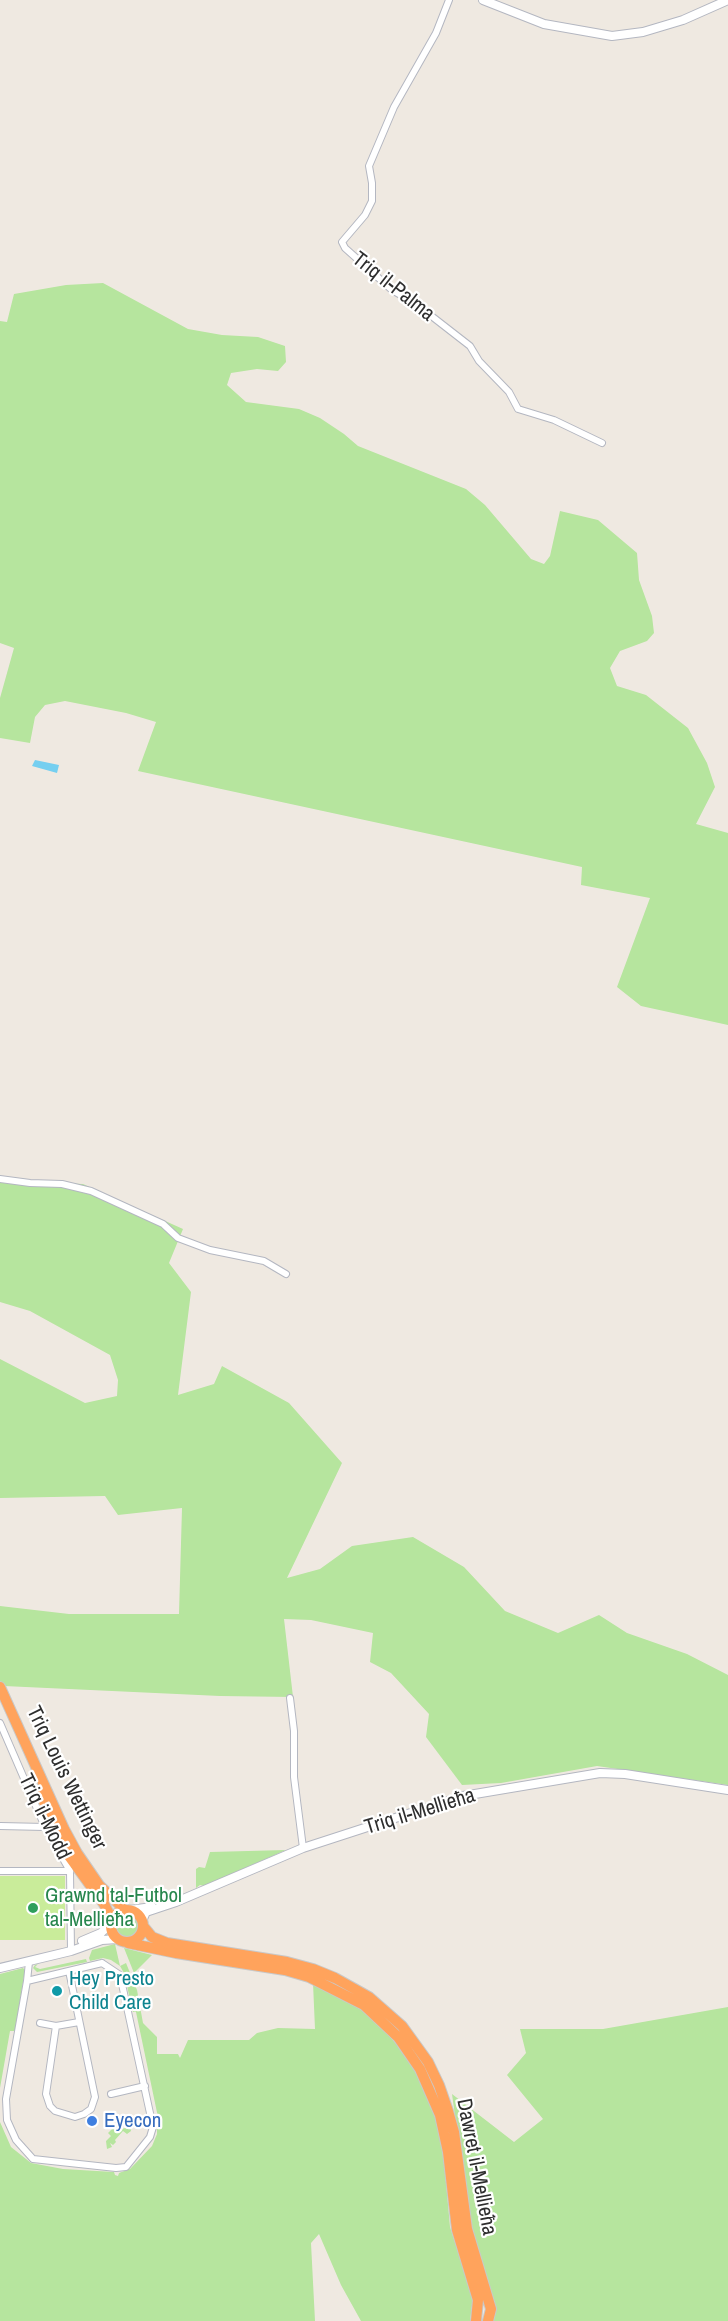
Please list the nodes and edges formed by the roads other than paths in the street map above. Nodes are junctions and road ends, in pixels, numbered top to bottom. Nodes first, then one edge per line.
1 (449, 0) edge
2 (483, 0) edge
3 (728, 0) edge
4 (602, 443) dead end
5 (0, 1179) edge
6 (286, 1274) dead end
7 (0, 1687) edge
8 (290, 1698) dead end
9 (0, 1703) edge
10 (0, 1723) edge
11 (728, 1790) edge
12 (0, 1826) edge
13 (45, 1827) junction
14 (303, 1848) junction
15 (0, 1871) edge
16 (70, 1871) junction
17 (158, 1907) junction
18 (128, 1910) junction
19 (112, 1922) junction
20 (143, 1923) junction
21 (123, 1941) junction
22 (70, 1951) junction
23 (29, 1962) junction
24 (0, 1968) edge
25 (69, 1971) junction
26 (27, 1981) junction
27 (79, 2022) junction
28 (40, 2023) dead end
29 (56, 2026) junction
30 (145, 2086) junction
31 (111, 2094) dead end
32 (476, 2321) edge
33 (488, 2321) edge

1 - 4 street, Triq il-Palma
2 - 3 main road
5 - 6 street
7 - 18 highway, Triq Louis Wettinger
8 - 14 street
9 - 19 highway, Triq Louis Wettinger
10 - 13 street, Triq il-Modd
11 - 14 main road, Triq il-Mellieħa
12 - 13 street
13 - 16 street, Triq il-Modd
14 - 17 main road, Triq il-Mellieħa
15 - 16 street
16 - 22 street, Triq il-Modd
17 - 18 main road, Triq il-Mellieħa
17 - 20 main road, Triq il-Mellieħa
18 - 19 highway
18 - 20 highway
19 - 21 highway
19 - 22 main road
20 - 21 highway
20 - 33 highway, Dawret il-Mellieħa
21 - 22 main road
21 - 32 highway, Dawret il-Mellieħa
22 - 23 main road
23 - 24 main road
23 - 26 street
25 - 26 street
25 - 27 street
25 - 30 street
26 - 30 street
27 - 29 street
27 - 29 street
28 - 29 street
30 - 31 street

